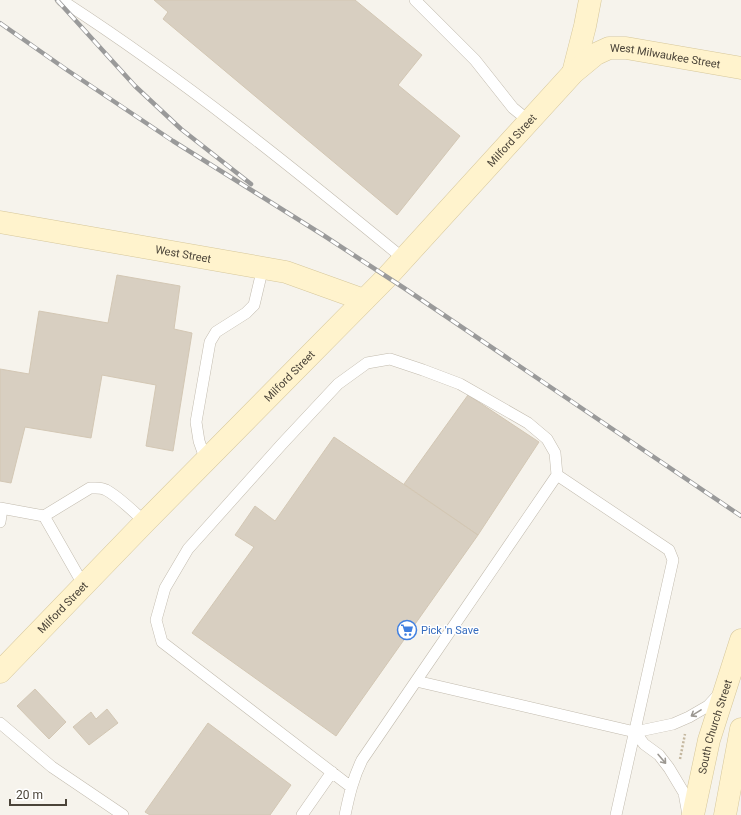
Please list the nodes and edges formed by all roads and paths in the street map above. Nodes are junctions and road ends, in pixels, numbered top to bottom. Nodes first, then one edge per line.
1 (61, 0) edge
2 (415, 0) edge
3 (590, 0) edge
4 (741, 68) edge
5 (573, 73) junction
6 (529, 121) junction
7 (0, 222) edge
8 (404, 259) junction
9 (263, 267) junction
10 (364, 300) junction
11 (206, 461) junction
12 (557, 475) junction
13 (1, 509) edge
14 (44, 516) junction
15 (0, 522) edge
16 (145, 522) junction
17 (84, 586) junction
18 (741, 640) edge
19 (0, 672) edge
20 (416, 681) junction
21 (726, 688) junction
22 (0, 723) edge
23 (687, 728) dead end
24 (741, 729) edge
25 (635, 732) junction
26 (680, 759) dead end
27 (332, 772) junction
28 (351, 787) junction
29 (123, 815) edge
30 (302, 815) edge
31 (345, 815) edge
32 (616, 815) edge
33 (688, 815) edge
34 (693, 815) edge
35 (725, 815) edge

1 - 8 lane
2 - 6 lane
3 - 5 main road
4 - 5 main road, West Milwaukee Street
5 - 6 main road, Milford Street
6 - 8 main road, Milford Street
7 - 9 main road, West Street
8 - 10 main road, Milford Street
9 - 10 main road, West Street
9 - 11 lane
10 - 11 main road, Milford Street
11 - 16 main road, Milford Street
12 - 20 lane
12 - 25 lane
12 - 27 lane
13 - 14 lane
13 - 15 lane
14 - 16 lane
14 - 17 lane
16 - 17 main road, Milford Street
17 - 19 main road, Milford Street
18 - 21 main road, South Church Street
20 - 25 lane
20 - 28 lane
21 -> 25 lane
21 - 34 main road, South Church Street
22 - 29 lane
23 - 26 path
24 - 35 main road
25 - 32 lane
25 -> 33 lane
27 - 28 lane
27 - 30 lane
28 - 31 lane

